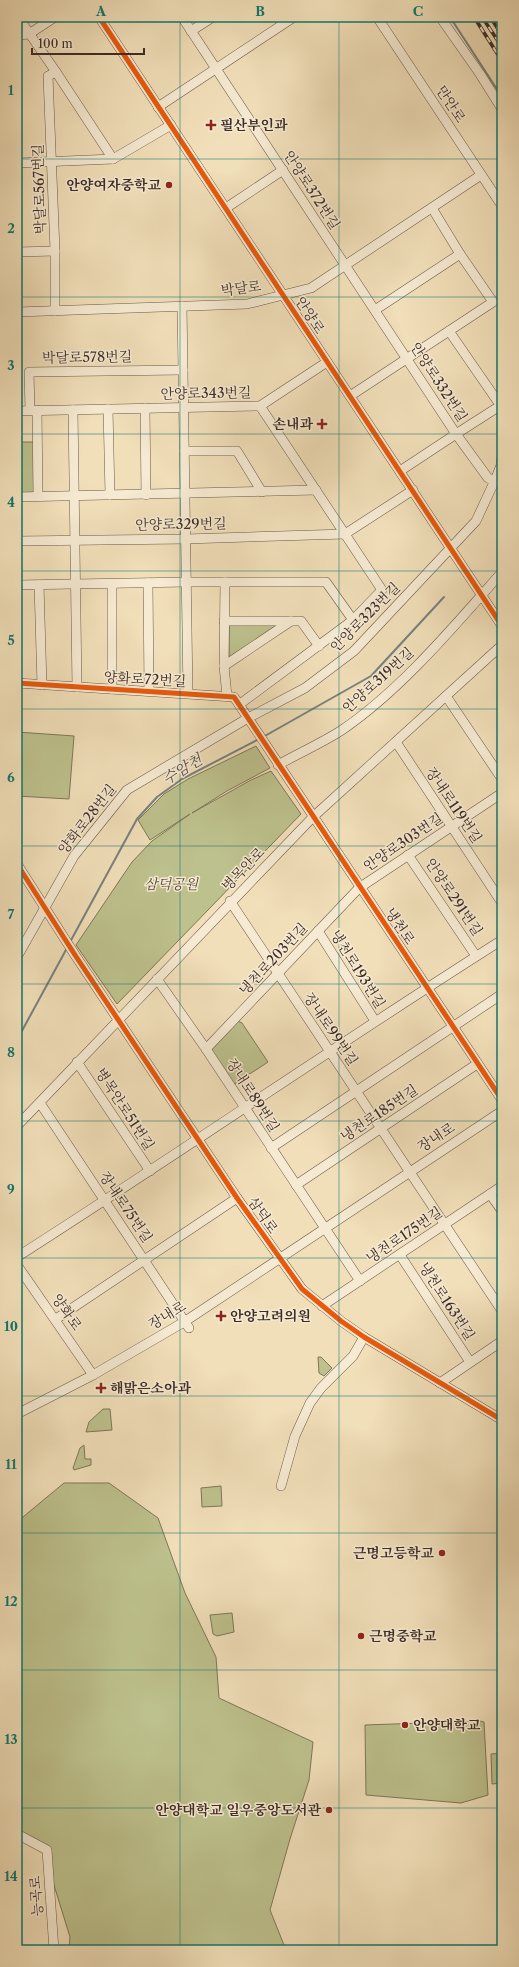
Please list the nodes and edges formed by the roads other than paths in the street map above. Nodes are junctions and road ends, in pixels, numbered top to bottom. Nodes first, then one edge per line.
1 (18, 17) edge
2 (55, 17) edge
3 (99, 17) edge
4 (182, 17) edge
5 (213, 17) edge
6 (294, 17) edge
7 (377, 17) edge
8 (440, 17) edge
9 (191, 31) junction
10 (29, 34) junction
11 (17, 35) edge
12 (216, 69) junction
13 (56, 72) junction
14 (158, 107) junction
15 (502, 109) edge
16 (171, 125) junction
17 (113, 159) junction
18 (52, 162) junction
19 (17, 163) edge
20 (282, 170) junction
21 (481, 175) junction
22 (502, 206) edge
23 (226, 208) junction
24 (432, 208) junction
25 (55, 251) junction
26 (17, 252) edge
27 (460, 254) junction
28 (345, 265) junction
29 (283, 296) junction
30 (497, 303) edge
31 (182, 306) junction
32 (374, 310) junction
33 (55, 311) junction
34 (17, 312) edge
35 (449, 330) junction
36 (408, 358) junction
37 (327, 362) junction
38 (183, 370) junction
39 (350, 396) junction
40 (502, 404) edge
41 (260, 406) junction
42 (183, 407) junction
43 (502, 407) edge
44 (145, 408) junction
45 (108, 409) junction
46 (33, 410) junction
47 (73, 410) junction
48 (17, 411) edge
49 (456, 434) junction
50 (184, 451) junction
51 (502, 456) edge
52 (400, 471) junction
53 (495, 481) junction
54 (316, 490) junction
55 (413, 490) junction
56 (262, 492) junction
57 (186, 493) junction
58 (110, 495) junction
59 (146, 495) junction
60 (38, 496) junction
61 (74, 496) junction
62 (17, 497) edge
63 (345, 534) junction
64 (186, 539) junction
65 (74, 540) junction
66 (17, 541) edge
67 (450, 547) junction
68 (502, 572) edge
69 (187, 582) junction
70 (225, 582) junction
71 (148, 583) junction
72 (76, 584) junction
73 (112, 584) junction
74 (17, 585) edge
75 (39, 585) junction
76 (481, 596) junction
77 (292, 620) junction
78 (353, 620) junction
79 (224, 621) junction
80 (502, 626) edge
81 (502, 645) edge
82 (319, 646) junction
83 (224, 666) junction
84 (17, 683) edge
85 (42, 685) junction
86 (77, 687) junction
87 (112, 689) junction
88 (149, 691) junction
89 (188, 693) junction
90 (227, 696) junction
91 (446, 696) junction
92 (240, 704) junction
93 (248, 718) junction
94 (396, 742) junction
95 (278, 765) junction
96 (502, 779) edge
97 (502, 793) edge
98 (313, 817) junction
99 (451, 826) junction
100 (408, 855) junction
101 (17, 864) edge
102 (359, 888) junction
103 (230, 901) junction
104 (502, 903) edge
105 (44, 907) junction
106 (318, 931) junction
107 (502, 940) edge
108 (20, 944) edge
109 (17, 956) edge
110 (476, 956) junction
111 (278, 975) junction
112 (157, 979) junction
113 (426, 988) junction
114 (502, 994) edge
115 (118, 1019) junction
116 (375, 1021) junction
117 (452, 1027) junction
118 (206, 1049) junction
119 (329, 1052) junction
120 (78, 1062) junction
121 (477, 1064) junction
122 (356, 1092) junction
123 (502, 1100) edge
124 (40, 1103) junction
125 (244, 1108) junction
126 (502, 1111) edge
127 (17, 1126) edge
128 (381, 1129) junction
129 (197, 1139) junction
130 (271, 1148) junction
131 (150, 1171) junction
132 (409, 1172) junction
133 (296, 1185) junction
134 (502, 1186) edge
135 (490, 1194) junction
136 (237, 1198) junction
137 (105, 1201) junction
138 (502, 1211) edge
139 (444, 1225) junction
140 (325, 1227) junction
141 (400, 1255) junction
142 (17, 1257) edge
143 (279, 1258) junction
144 (144, 1260) junction
145 (17, 1265) edge
146 (360, 1281) junction
147 (322, 1306) junction
148 (502, 1311) edge
149 (56, 1319) junction
150 (186, 1325) junction
151 (364, 1337) junction
152 (502, 1341) edge
153 (470, 1362) junction
154 (93, 1375) junction
155 (440, 1383) junction
156 (17, 1414) edge
157 (502, 1419) edge
158 (281, 1486) dead end
159 (17, 1834) edge
160 (54, 1950) edge

1 - 10 street
2 - 10 street
3 - 14 street, 안양로
4 - 9 street, 안양로372번길
5 - 9 street
6 - 12 street
7 - 21 street, 만안로
8 - 15 street
9 - 12 street, 안양로372번길
10 - 11 street
10 - 13 street
12 - 14 street
12 - 20 street, 안양로372번길
13 - 17 street
13 - 18 street, 박달로567번길
14 - 16 street, 안양로
16 - 17 street
16 - 23 street, 안양로
17 - 18 street
18 - 19 street
18 - 25 street, 박달로567번길
20 - 23 street
20 - 28 street, 안양로372번길
21 - 22 street, 만안로
21 - 24 street, 박달로
23 - 29 street, 안양로
24 - 27 street
24 - 28 street, 박달로
25 - 26 street
25 - 33 street, 박달로567번길
27 - 30 street
27 - 32 street
28 - 29 street, 박달로
28 - 32 street, 안양로332번길
29 - 31 street, 박달로
29 - 37 street, 안양로
30 - 35 street
31 - 33 street, 박달로
31 - 38 street
32 - 36 street, 안양로332번길
33 - 34 street, 박달로
35 - 36 street
35 - 40 street
36 - 39 street
36 - 49 street, 안양로332번길
37 - 39 street, 안양로
37 - 41 street, 안양로343번길
38 - 42 street
38 - 46 street, 박달로578번길
39 - 52 street, 안양로
41 - 42 street, 안양로343번길
41 - 54 street
42 - 44 street, 안양로343번길
42 - 50 street
43 - 49 street
44 - 45 street, 안양로343번길
44 - 59 street, 안양로343번길
45 - 47 street, 안양로343번길
45 - 58 street
46 - 47 street, 안양로343번길
46 - 48 street, 안양로343번길
46 - 60 street
47 - 61 street
49 - 52 street, 안양로332번길
49 - 53 street
50 - 56 street
50 - 57 street
51 - 53 street, 안양로323번길
52 - 55 street, 안양로
53 - 67 street, 안양로323번길
54 - 56 street
54 - 63 street
55 - 63 street
55 - 67 street, 안양로
56 - 57 street
57 - 59 street
57 - 64 street
58 - 59 street
58 - 61 street
60 - 61 street
60 - 62 street
61 - 65 street
63 - 64 street, 안양로329번길
63 - 78 street
64 - 65 street, 안양로329번길
64 - 69 street
65 - 66 street, 안양로329번길
65 - 72 street
67 - 76 street, 안양로
67 - 93 street, 안양로323번길
68 - 76 street, 안양로319번길
69 - 70 street
69 - 71 street
69 - 89 street
70 - 78 street
70 - 79 street
71 - 73 street
71 - 88 street, 양화로72번길
72 - 73 street
72 - 75 street
72 - 86 street
73 - 87 street, 양화로72번길
74 - 75 street
75 - 85 street
76 - 80 street, 안양로
76 - 95 street, 안양로319번길
77 - 79 street
77 - 82 street
77 - 83 street
78 - 82 street
79 - 83 street
81 - 91 street, 병목안로
82 - 92 street
83 - 90 street
84 - 85 street, 양화로72번길
85 - 86 street, 양화로72번길
86 - 87 street, 양화로72번길
87 - 88 street, 양화로72번길
88 - 89 street, 양화로72번길
89 - 90 street, 양화로72번길
90 - 92 street, 양화로72번길
91 - 94 street, 병목안로
91 - 96 street
92 - 93 street, 양화로72번길
93 - 95 street, 양화로72번길
93 - 105 street, 양화로28번길
94 - 98 street, 병목안로
94 - 99 street, 장내로119번길
95 - 98 street, 냉천로
97 - 99 street, 안양로303번길
98 - 102 street, 냉천로
98 - 103 street, 병목안로
99 - 100 street, 안양로303번길
99 - 104 street, 장내로119번길
100 - 102 street, 안양로303번길
100 - 110 street, 안양로291번길
101 - 105 street
102 - 106 street, 냉천로203번길
102 - 113 street, 냉천로
103 - 111 street, 장내로99번길
103 - 112 street, 병목안로
105 - 108 street, 양화로28번길
105 - 115 street, 삼덕로
106 - 111 street, 냉천로203번길
106 - 116 street, 냉천로193번길
107 - 110 street, 안양로291번길
108 - 109 street, 양화로28번길
110 - 113 street, 안양로291번길
111 - 118 street, 냉천로203번길
111 - 119 street, 장내로99번길
112 - 115 street, 병목안로
112 - 118 street, 장내로89번길
113 - 116 street, 냉천로193번길
113 - 117 street, 냉천로
114 - 117 street
115 - 120 street, 병목안로
115 - 129 street, 삼덕로
116 - 119 street, 냉천로193번길
117 - 121 street, 냉천로
117 - 122 street
118 - 125 street, 장내로89번길
119 - 122 street, 장내로99번길
119 - 125 street, 냉천로193번길
120 - 124 street, 병목안로
120 - 131 street, 병목안로51번길
121 - 123 street, 냉천로
121 - 128 street, 냉천로185번길
122 - 128 street, 장내로99번길
122 - 130 street
124 - 127 street, 병목안로
124 - 137 street, 장내로75번길
125 - 129 street, 냉천로193번길
125 - 130 street, 장내로89번길
126 - 132 street, 장내로
128 - 132 street, 장내로99번길
128 - 133 street, 냉천로185번길
129 - 131 street, 냉천로193번길
129 - 136 street, 삼덕로
130 - 133 street, 장내로89번길
131 - 137 street, 냉천로193번길
132 - 139 street, 장내로99번길
132 - 140 street, 장내로
133 - 140 street, 장내로89번길
134 - 135 street, 냉천로175번길
135 - 138 street
135 - 139 street, 냉천로175번길
136 - 143 street, 삼덕로
136 - 144 street
137 - 142 street, 냉천로193번길
137 - 144 street, 장내로75번길
139 - 141 street, 냉천로175번길
139 - 148 street, 장내로99번길
140 - 143 street, 장내로
140 - 146 street
141 - 146 street, 냉천로175번길
141 - 153 street, 냉천로163번길
143 - 147 street, 삼덕로
143 - 150 street, 장내로
144 - 149 street
144 - 150 street, 장내로75번길
145 - 149 street, 양화로
146 - 147 street, 냉천로175번길
147 - 151 street, 삼덕로
149 - 154 street, 양화로
150 - 154 street, 장내로
151 - 155 street, 삼덕로
151 - 158 street
152 - 153 street, 냉천로163번길
153 - 155 street, 냉천로163번길
154 - 156 street, 장내로
155 - 157 street, 삼덕로
159 - 160 street, 능곡로

